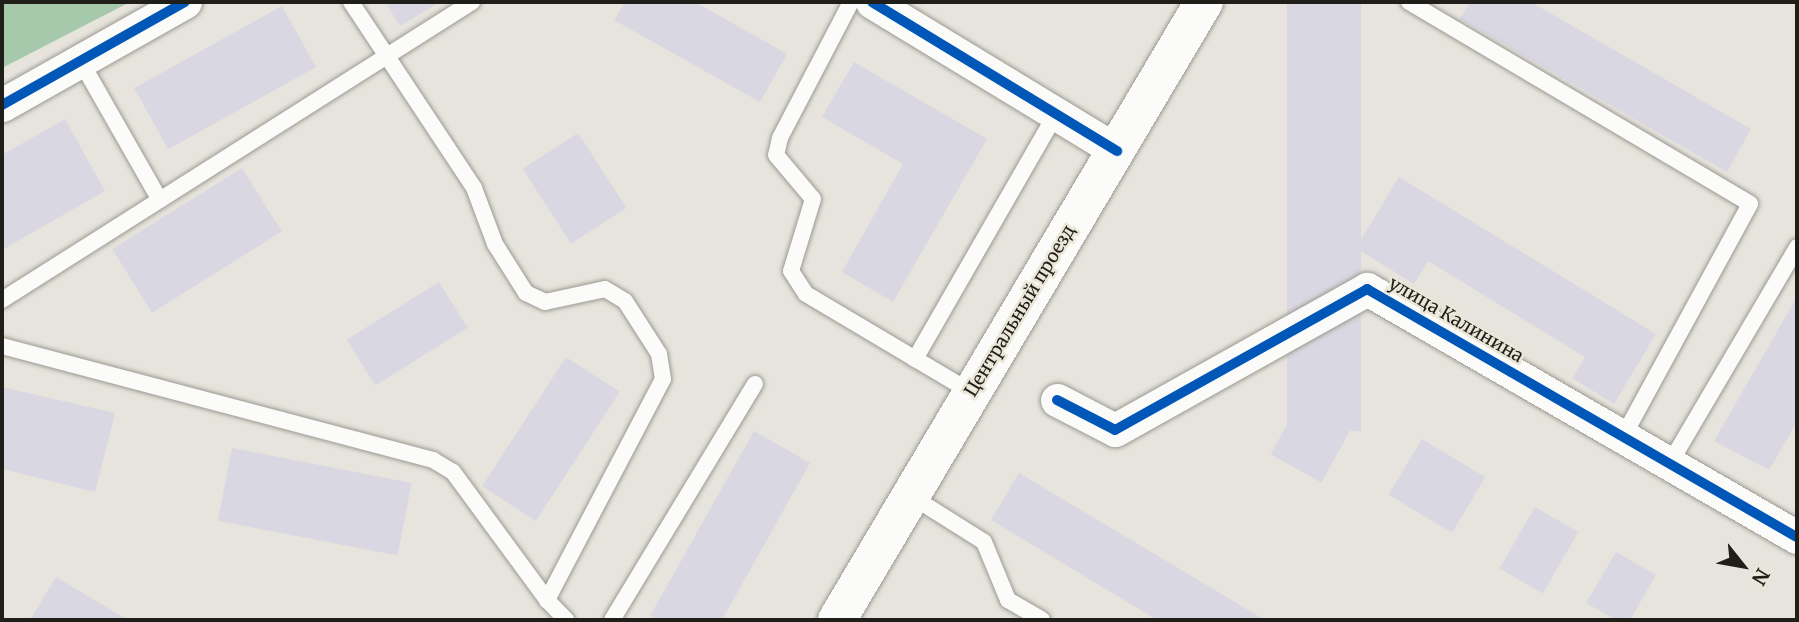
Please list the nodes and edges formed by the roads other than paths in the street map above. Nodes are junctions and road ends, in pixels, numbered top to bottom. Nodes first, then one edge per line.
1 (185, 2) edge
2 (351, 2) edge
3 (472, 2) edge
4 (851, 2) edge
5 (872, 2) edge
6 (1204, 2) edge
7 (1409, 2) edge
8 (383, 58) junction
9 (80, 60) junction
10 (2, 105) edge
11 (1056, 114) junction
12 (1116, 151) junction
13 (160, 200) junction
14 (1797, 247) edge
15 (2, 300) edge
16 (2, 346) edge
17 (915, 359) junction
18 (755, 384) dead end
19 (971, 393) junction
20 (1057, 400) dead end
21 (1623, 437) junction
22 (1670, 464) junction
23 (911, 496) junction
24 (1794, 529) edge
25 (547, 600) junction
26 (566, 620) edge
27 (612, 620) edge
28 (837, 620) edge
29 (1042, 620) edge

1 - 9 street
2 - 8 lane
3 - 8 lane
4 - 17 lane
5 - 11 street
6 - 12 main road, Центральный проезд
7 - 21 lane
8 - 13 lane
8 - 25 lane
9 - 10 street
9 - 13 lane
11 - 12 street
11 - 17 lane
12 - 19 main road, Центральный проезд
13 - 15 lane
14 - 22 lane
16 - 25 lane
17 - 19 lane
18 - 27 lane
19 - 23 main road, Центральный проезд
20 - 21 street, улица Калинина
21 - 22 street, улица Калинина
22 - 24 street, улица Калинина
23 - 28 main road, Центральный проезд
23 - 29 lane
25 - 26 lane

